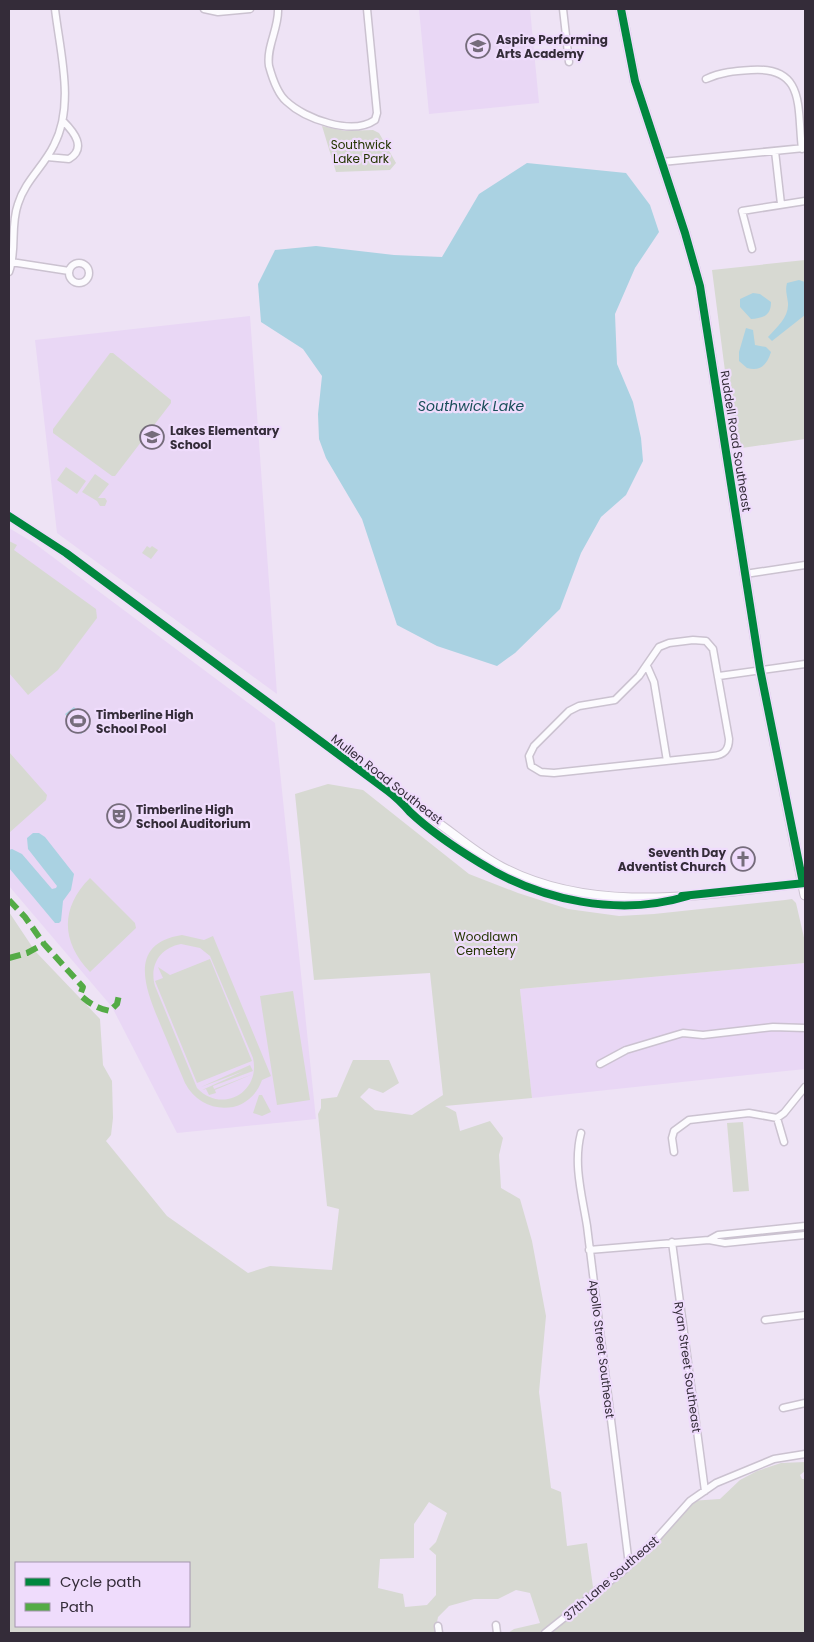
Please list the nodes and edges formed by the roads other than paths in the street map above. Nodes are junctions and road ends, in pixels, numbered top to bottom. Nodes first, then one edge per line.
1 (55, 9) edge
2 (204, 9) edge
3 (250, 9) edge
4 (278, 9) edge
5 (367, 9) edge
6 (563, 9) edge
7 (621, 9) edge
8 (569, 62) dead end
9 (706, 79) dead end
10 (63, 121) junction
11 (803, 148) edge
12 (775, 151) junction
13 (47, 157) junction
14 (662, 162) junction
15 (805, 201) edge
16 (781, 204) junction
17 (752, 249) dead end
18 (11, 262) junction
19 (69, 271) dead end
20 (9, 272) edge
21 (9, 516) edge
22 (805, 565) edge
23 (745, 574) junction
24 (805, 664) edge
25 (647, 666) junction
26 (760, 669) junction
27 (719, 676) junction
28 (667, 761) junction
29 (804, 883) edge
30 (805, 895) edge
31 (805, 1028) edge
32 (600, 1064) dead end
33 (805, 1087) edge
34 (777, 1118) junction
35 (582, 1133) dead end
36 (784, 1142) dead end
37 (674, 1152) dead end
38 (805, 1226) edge
39 (805, 1235) edge
40 (709, 1240) junction
41 (672, 1242) junction
42 (589, 1250) junction
43 (805, 1315) edge
44 (765, 1320) dead end
45 (805, 1403) edge
46 (783, 1408) dead end
47 (805, 1454) edge
48 (705, 1491) junction
49 (629, 1565) junction
50 (496, 1625) dead end
51 (438, 1626) dead end
52 (439, 1633) edge
53 (497, 1633) edge
54 (545, 1633) edge

1 - 10 street
2 - 3 street
4 - 5 street
6 - 8 street
7 - 14 main road, Ruddell Road Southeast
9 - 11 street
10 - 13 street
10 - 13 street
11 - 12 street
12 - 14 street
12 - 16 street
13 - 18 street
14 - 23 main road, Ruddell Road Southeast
15 - 16 street
16 - 17 street
18 - 19 street
18 - 20 street
21 - 29 street, Mullen Road Southeast
22 - 23 street
23 - 26 main road, Ruddell Road Southeast
24 - 26 street
25 - 27 street
25 - 28 street
25 - 28 street
26 - 27 street
26 - 29 main road, Ruddell Road Southeast
27 - 28 street
29 - 30 main road, Ruddell Road Southeast
31 - 32 street
33 - 34 street
34 - 36 street
34 - 37 street
35 - 42 street, Apollo Street Southeast
38 - 40 street
39 - 40 street
40 - 41 street
41 - 42 street
41 - 48 street, Ryan Street Southeast
42 - 49 street, Apollo Street Southeast
43 - 44 street
45 - 46 street
47 - 48 street, 37th Lane Southeast
48 - 49 street, 37th Lane Southeast
49 - 54 street, 37th Lane Southeast
50 - 53 street
51 - 52 street

